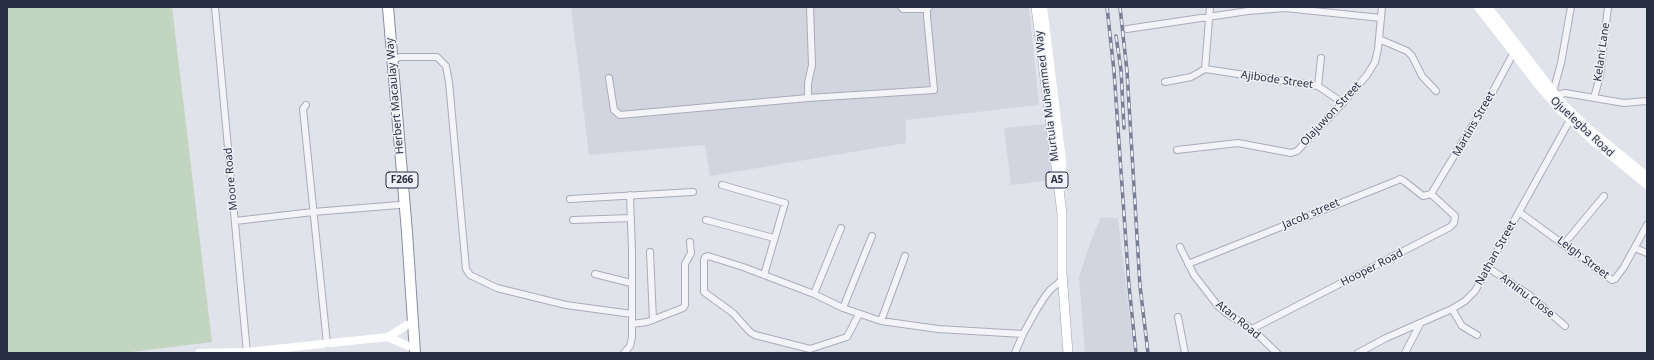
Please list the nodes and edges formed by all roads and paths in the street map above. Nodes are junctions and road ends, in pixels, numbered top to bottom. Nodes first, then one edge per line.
1 (215, 7) edge
2 (382, 7) edge
3 (388, 7) edge
4 (810, 7) edge
5 (901, 7) edge
6 (1036, 7) edge
7 (1043, 7) edge
8 (1210, 7) edge
9 (1382, 7) edge
10 (1478, 7) edge
11 (1488, 7) edge
12 (1571, 7) edge
13 (1608, 7) edge
14 (928, 8) edge
15 (1211, 16) junction
16 (1381, 18) junction
17 (1127, 29) dead end
18 (1379, 39) junction
19 (1514, 52) junction
20 (1321, 58) dead end
21 (392, 60) junction
22 (1205, 69) junction
23 (609, 78) dead end
24 (1165, 82) dead end
25 (1318, 86) junction
26 (1436, 91) dead end
27 (1554, 93) junction
28 (808, 98) junction
29 (1594, 98) junction
30 (1647, 101) edge
31 (1343, 103) junction
32 (306, 105) dead end
33 (1570, 120) junction
34 (1177, 150) dead end
35 (1647, 176) edge
36 (722, 185) dead end
37 (1647, 185) edge
38 (693, 192) dead end
39 (1431, 194) junction
40 (630, 195) junction
41 (1604, 196) dead end
42 (570, 199) dead end
43 (399, 205) junction
44 (313, 212) junction
45 (1519, 212) junction
46 (1062, 214) junction
47 (631, 218) junction
48 (235, 220) junction
49 (573, 220) dead end
50 (706, 220) dead end
51 (1647, 225) edge
52 (841, 228) dead end
53 (872, 236) dead end
54 (774, 238) junction
55 (690, 242) dead end
56 (1564, 244) junction
57 (1180, 247) dead end
58 (1635, 248) junction
59 (650, 252) dead end
60 (1647, 253) edge
61 (905, 256) dead end
62 (1188, 264) junction
63 (1487, 267) junction
64 (1062, 273) junction
65 (595, 274) dead end
66 (764, 275) junction
67 (631, 282) junction
68 (814, 294) junction
69 (843, 308) junction
70 (1452, 309) junction
71 (632, 314) junction
72 (859, 314) junction
73 (1178, 316) dead end
74 (654, 320) junction
75 (881, 320) junction
76 (632, 324) junction
77 (1420, 324) junction
78 (407, 325) junction
79 (1565, 326) dead end
80 (1252, 329) junction
81 (1023, 334) junction
82 (1477, 335) dead end
83 (388, 337) junction
84 (327, 344) junction
85 (411, 351) edge
86 (247, 352) edge
87 (198, 353) edge
88 (624, 353) edge
89 (1016, 353) edge
90 (1068, 353) edge
91 (1185, 353) edge
92 (1277, 353) edge
93 (1358, 353) edge
94 (1405, 353) edge

1 - 48 street, Moore Road
2 - 43 highway, Herbert Macaulay Way / F266
3 - 21 highway, Herbert Macaulay Way / F266
4 - 28 street
5 - 14 street
6 - 46 main road, Murtula Muhammed Way / A5
7 - 46 main road
8 - 15 street
9 - 16 street, Olajuwon Street
10 - 19 main road, Ojuelegba Road
11 - 27 main road, Ojuelegba Road
12 - 27 street
13 - 29 street, Kelani Lane
14 - 28 street
15 - 16 street
15 - 17 street
15 - 22 street
16 - 18 street, Olajuwon Street
18 - 26 street
18 - 31 street, Olajuwon Street
19 - 33 main road, Ojuelegba Road
19 - 39 street, Martins Street
20 - 25 street
21 - 71 street
21 - 85 highway, Herbert Macaulay Way / F266
22 - 24 street
22 - 25 street, Ajibode Street
23 - 28 street
25 - 31 street, Ajibode Street
27 - 29 street
27 - 35 main road, Ojuelegba Road
29 - 30 street
31 - 34 street, Olajuwon Street
32 - 44 street
33 - 37 main road, Ojuelegba Road
33 - 45 street, Nathan Street
36 - 54 street
38 - 40 street
39 - 62 street, Jacob street
39 - 80 street, Hooper Road
40 - 42 street
40 - 47 street
41 - 56 street
43 - 44 street
43 - 78 highway, Herbert Macaulay Way / F266
44 - 48 street
44 - 84 street
45 - 56 street, Leigh Street
45 - 63 street, Nathan Street
46 - 64 main road, Murtula Muhammed Way / A5
47 - 49 street
47 - 67 street
48 - 86 street, Moore Road
50 - 54 street
51 - 58 street, Leigh Street
52 - 68 street
53 - 69 street
54 - 66 street
55 - 74 street
56 - 58 street, Leigh Street
57 - 62 street, Atan Road
58 - 60 street
59 - 74 street
61 - 75 street
62 - 80 street, Atan Road
63 - 70 street, Nathan Street
63 - 79 street, Aminu Close
64 - 81 street
64 - 90 main road, Murtula Muhammed Way / A5
65 - 67 street
66 - 68 street
66 - 72 street
67 - 71 street
68 - 69 street
69 - 72 street
70 - 77 street, Nathan Street
70 - 82 street
71 - 76 street
72 - 75 street
73 - 91 street
74 - 76 street
75 - 81 street
76 - 88 street
77 - 93 street, Nathan Street
77 - 94 street
78 - 83 main road
78 - 85 highway, Herbert Macaulay Way / F266
80 - 92 street, Atan Road
81 - 89 street
83 - 84 main road
83 - 85 main road
84 - 86 main road
86 - 87 main road

